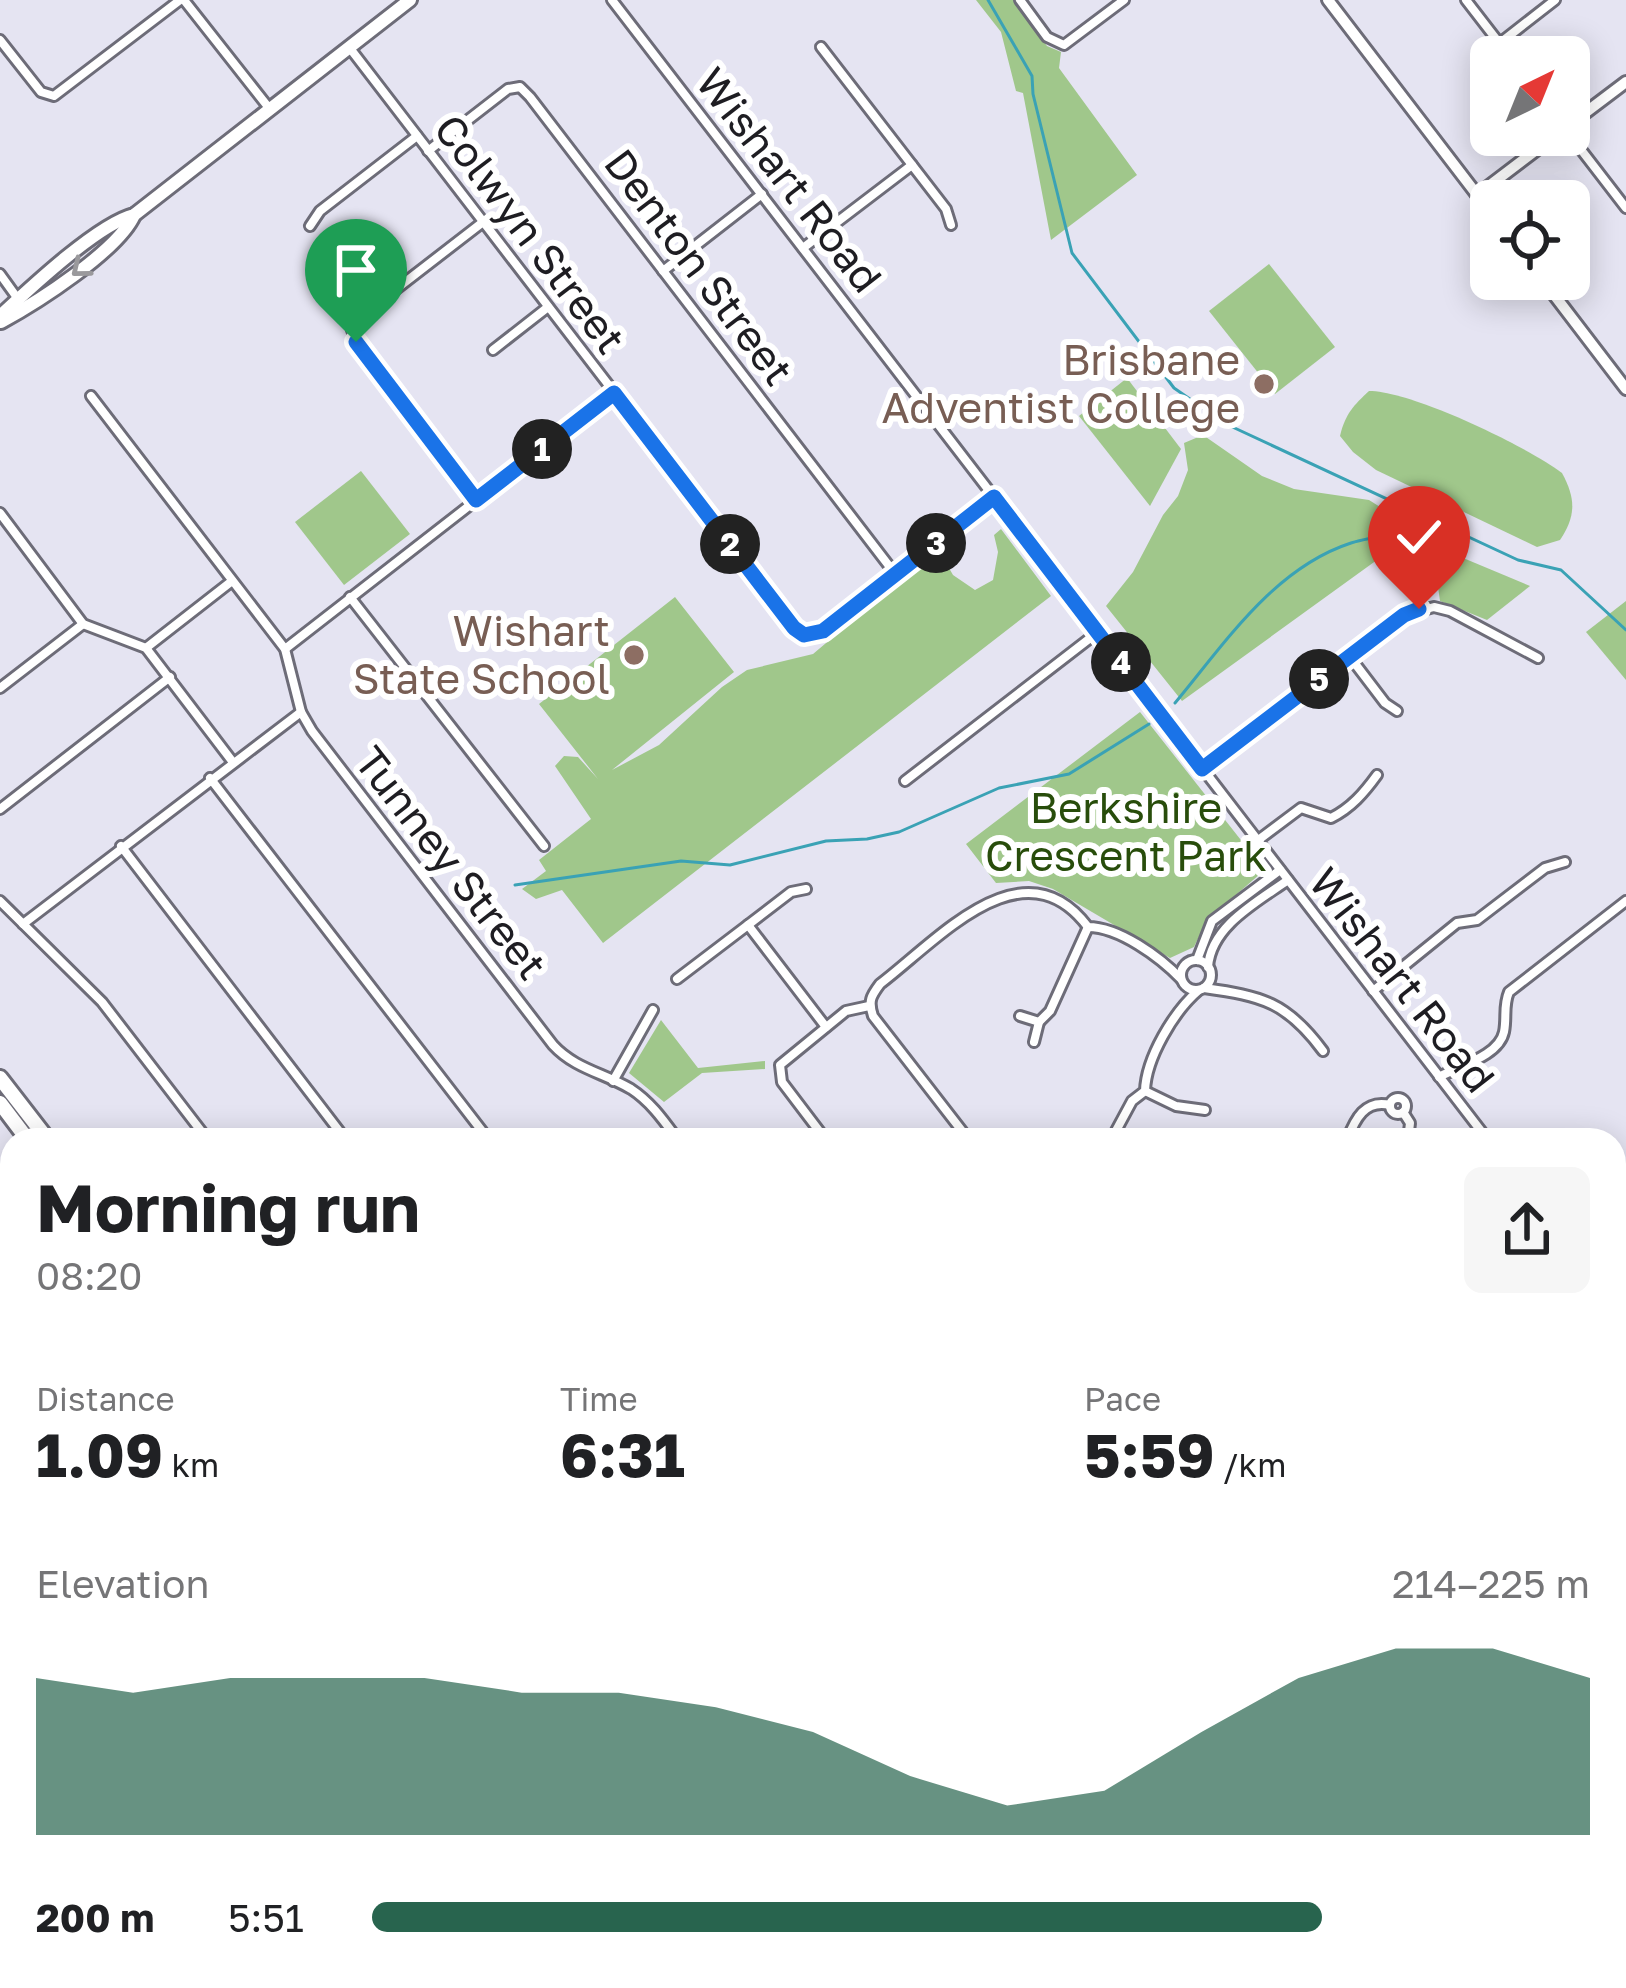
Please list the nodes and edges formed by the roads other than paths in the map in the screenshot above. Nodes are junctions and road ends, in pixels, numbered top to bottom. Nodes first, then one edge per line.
1 (182, 0) edge
2 (410, 0) edge
3 (612, 0) edge
4 (1020, 0) edge
5 (1124, 0) edge
6 (1328, 0) edge
7 (1466, 0) edge
8 (1556, 0) edge
9 (1494, 36) edge
10 (1509, 36) edge
11 (0, 40) edge
12 (349, 47) junction
13 (821, 47) dead end
14 (1626, 82) edge
15 (269, 110) junction
16 (1590, 112) edge
17 (417, 136) junction
18 (428, 151) junction
19 (1528, 156) edge
20 (1588, 156) edge
21 (912, 165) junction
22 (1497, 180) edge
23 (1470, 186) edge
24 (762, 194) junction
25 (1626, 208) edge
26 (134, 215) junction
27 (483, 222) junction
28 (951, 225) dead end
29 (310, 226) dead end
30 (803, 248) junction
31 (663, 271) junction
32 (0, 274) edge
33 (19, 299) junction
34 (1558, 300) edge
35 (548, 308) junction
36 (0, 319) edge
37 (493, 350) dead end
38 (1626, 389) edge
39 (614, 393) junction
40 (91, 396) dead end
41 (994, 497) junction
42 (476, 500) junction
43 (0, 513) edge
44 (896, 575) junction
45 (232, 580) junction
46 (350, 597) junction
47 (83, 624) junction
48 (1098, 632) junction
49 (146, 648) junction
50 (285, 649) junction
51 (1349, 657) junction
52 (1538, 658) dead end
53 (170, 677) junction
54 (0, 688) edge
55 (1397, 711) dead end
56 (301, 712) junction
57 (232, 761) junction
58 (1202, 769) junction
59 (1377, 776) dead end
60 (210, 778) junction
61 (905, 781) dead end
62 (0, 809) edge
63 (1257, 841) junction
64 (122, 846) junction
65 (544, 846) dead end
66 (1565, 862) dead end
67 (1280, 870) junction
68 (1288, 880) junction
69 (806, 889) dead end
70 (0, 901) edge
71 (1626, 901) edge
72 (23, 924) junction
73 (748, 925) junction
74 (1088, 927) junction
75 (1197, 960) junction
76 (1166, 963) junction
77 (1186, 964) junction
78 (1210, 972) junction
79 (677, 979) dead end
80 (1182, 982) junction
81 (1201, 990) junction
82 (1225, 991) junction
83 (1373, 991) junction
84 (1183, 1004) junction
85 (869, 1006) junction
86 (653, 1010) dead end
87 (1020, 1016) dead end
88 (1039, 1022) junction
89 (826, 1027) junction
90 (1034, 1042) dead end
91 (1323, 1052) dead end
92 (0, 1078) edge
93 (1439, 1078) junction
94 (613, 1081) junction
95 (1145, 1091) junction
96 (0, 1103) edge
97 (1205, 1110) dead end
98 (19, 1128) edge
99 (39, 1128) edge
100 (199, 1128) edge
101 (337, 1128) edge
102 (480, 1128) edge
103 (668, 1128) edge
104 (817, 1128) edge
105 (960, 1128) edge
106 (1117, 1128) edge
107 (1353, 1128) edge
108 (1409, 1128) edge
109 (1479, 1128) edge

1 - 11 street
1 - 15 street
2 - 12 main road
3 - 24 street, Wishart Road
4 - 5 street
6 - 23 main road
7 - 9 street
8 - 10 street
12 - 15 main road
12 - 17 street, Colwyn Street
13 - 21 street
14 - 16 main road
15 - 26 main road
17 - 18 street, Colwyn Street
17 - 29 street
18 - 27 street, Colwyn Street
18 - 31 street, Denton Street
19 - 22 main road
20 - 25 street
21 - 28 street
21 - 30 street
24 - 30 street, Wishart Road
24 - 31 street
26 - 33 main road
26 -> 36 main road
27 - 35 street, Colwyn Street
27 - 42 street
30 - 41 street, Wishart Road
31 - 44 street, Denton Street
32 - 33 street
33 - 36 main road
34 - 38 main road
35 - 37 street
35 - 39 street, Colwyn Street
39 - 42 street
39 - 44 street, Colwyn Street
40 - 45 street
41 - 44 street
41 - 48 street, Wishart Road
42 - 46 street
43 - 47 street
45 - 49 street
45 - 50 street
46 - 50 street
46 - 65 street
47 - 49 street
47 - 54 street
48 - 58 street, Wishart Road
48 - 61 street
49 - 53 street
50 - 56 street, Tunney Street
51 - 52 street
51 - 55 street
51 - 58 street
53 - 57 street
53 - 62 street
56 - 57 street
56 - 94 street, Tunney Street
57 - 60 street
58 - 63 street, Wishart Road
59 - 63 street
60 - 64 street
60 - 102 street
63 - 67 street, Wishart Road
64 - 72 street
64 - 101 street
66 - 83 street
67 - 68 street, Wishart Road
67 - 75 street
68 - 78 street
68 - 83 street, Wishart Road
69 - 73 street
70 - 72 street
71 - 93 street
72 - 100 street
73 - 79 street
73 - 89 street
74 - 76 street
74 - 85 street
74 - 88 street
75 - 77 street
75 - 78 street
76 - 77 street
76 - 80 street
77 - 80 street
78 - 81 street
78 - 82 street
80 - 81 street
80 - 84 street
81 - 82 street
81 - 84 street
82 - 91 street
83 - 93 street, Wishart Road
84 - 95 street
85 - 89 street
85 - 105 street
86 - 94 street
87 - 88 street
88 - 90 street
89 - 104 street
92 - 99 highway
93 - 109 street, Wishart Road
94 - 103 street, Tunney Street
95 - 97 street
95 - 106 street
96 - 98 highway
107 - 108 street

